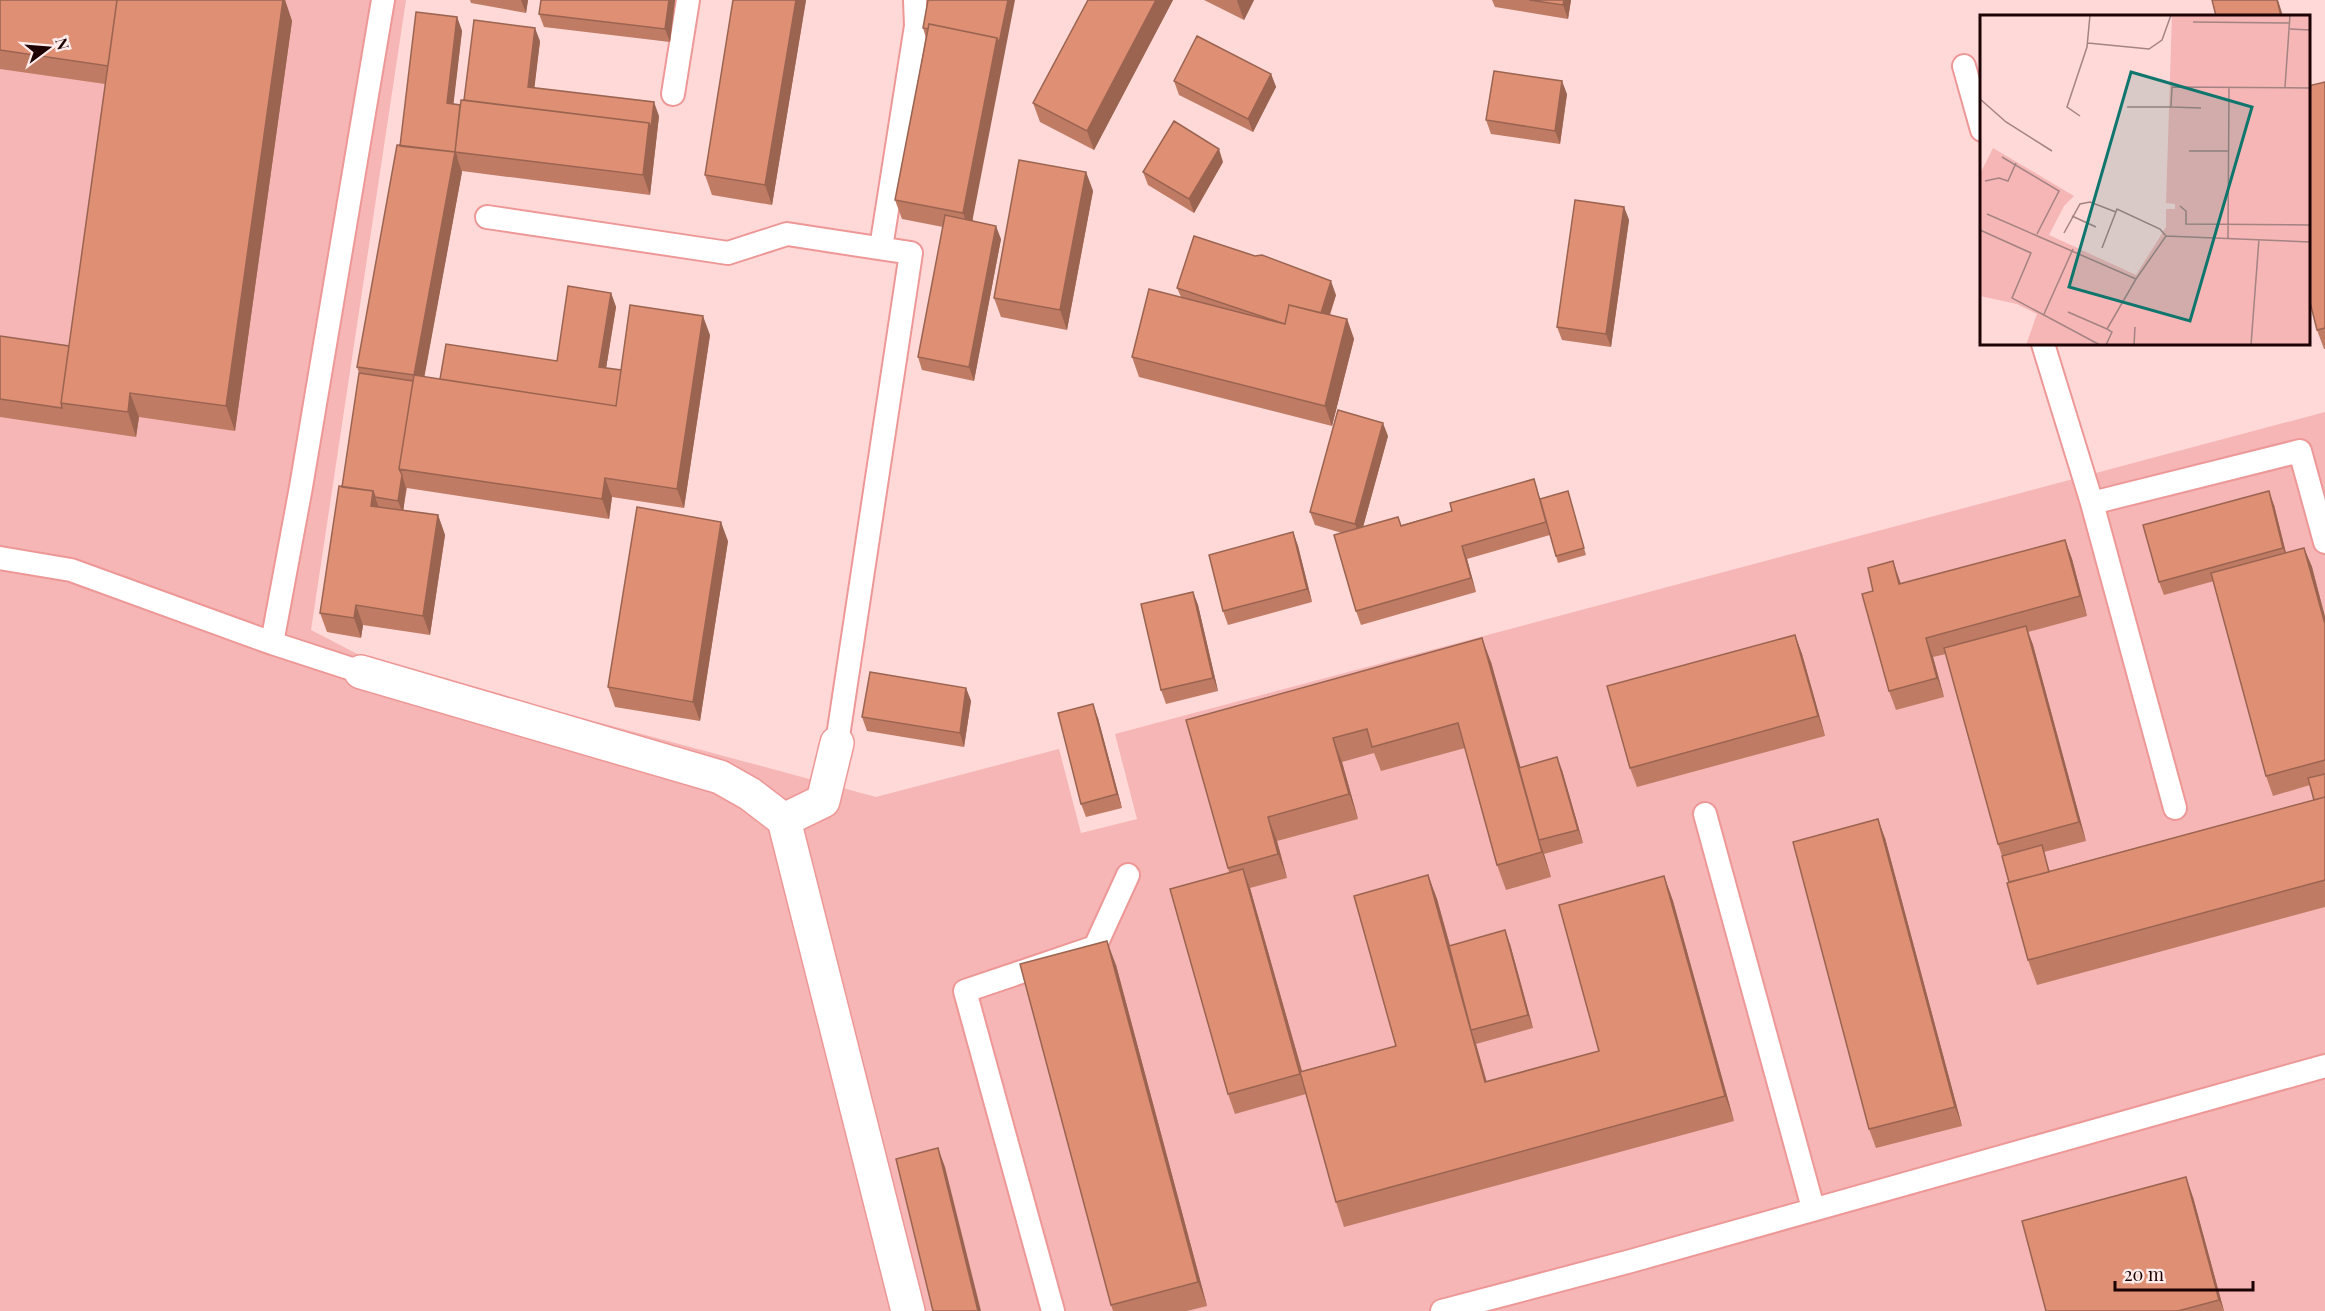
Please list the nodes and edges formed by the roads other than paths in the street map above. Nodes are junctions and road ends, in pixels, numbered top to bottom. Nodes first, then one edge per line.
1 (383, 0) edge
2 (688, 0) edge
3 (915, 0) edge
4 (1964, 66) dead end
5 (673, 94) dead end
6 (1980, 123) edge
7 (487, 217) dead end
8 (881, 248) junction
9 (2043, 345) edge
10 (2092, 503) junction
11 (2325, 542) edge
12 (0, 558) edge
13 (272, 643) junction
14 (361, 672) joint
15 (837, 743) joint
16 (2175, 808) dead end
17 (1705, 814) dead end
18 (784, 820) junction
19 (1128, 874) dead end
20 (2325, 1066) edge
21 (1814, 1208) junction
22 (908, 1311) edge
23 (1053, 1311) edge
24 (1442, 1311) edge

1 - 13 lane
2 - 5 lane
3 - 8 lane
4 - 6 lane
7 - 8 lane
8 - 15 lane
9 - 10 lane
10 - 11 lane
10 - 16 lane
12 - 13 lane
13 - 14 lane
14 - 18 street
15 - 18 street
17 - 21 lane
18 - 22 street
19 - 23 lane
20 - 21 lane
21 - 24 lane

